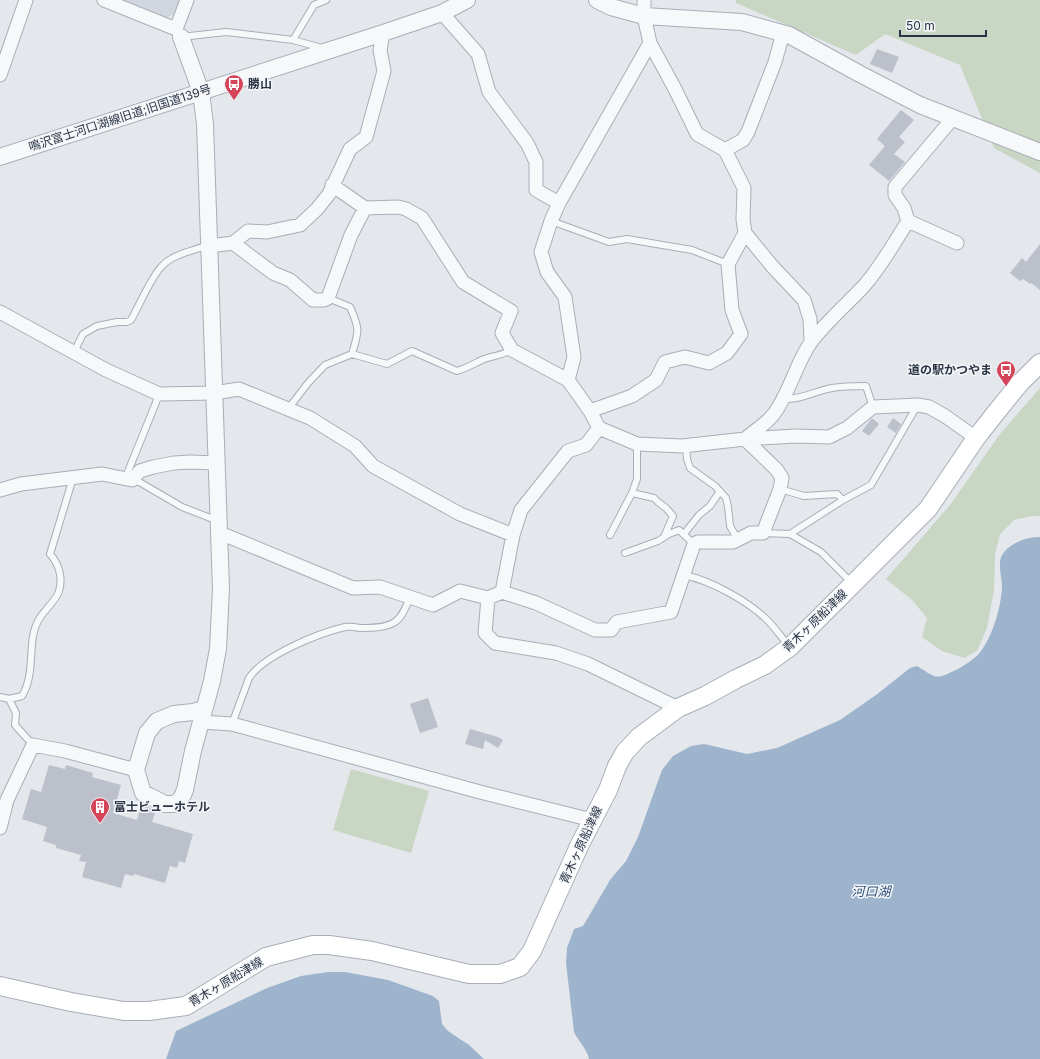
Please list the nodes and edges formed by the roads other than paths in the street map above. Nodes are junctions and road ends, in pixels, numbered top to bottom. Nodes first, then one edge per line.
1 (26, 0) edge
2 (104, 0) edge
3 (187, 0) edge
4 (326, 0) edge
5 (467, 0) edge
6 (597, 0) edge
7 (644, 0) edge
8 (442, 13) junction
9 (644, 16) junction
10 (178, 33) junction
11 (383, 34) junction
12 (783, 34) junction
13 (293, 40) junction
14 (650, 43) junction
15 (327, 51) junction
16 (0, 75) edge
17 (201, 92) junction
18 (953, 118) junction
19 (725, 150) junction
20 (1040, 152) edge
21 (0, 157) edge
22 (332, 185) junction
23 (559, 202) junction
24 (365, 208) junction
25 (551, 221) junction
26 (908, 221) junction
27 (745, 233) junction
28 (233, 243) junction
29 (957, 243) dead end
30 (209, 245) junction
31 (728, 264) junction
32 (328, 298) junction
33 (0, 312) edge
34 (811, 342) junction
35 (512, 350) junction
36 (74, 352) junction
37 (352, 354) junction
38 (1040, 363) edge
39 (568, 380) junction
40 (214, 393) junction
41 (159, 394) junction
42 (783, 399) junction
43 (918, 405) junction
44 (873, 407) junction
45 (288, 409) junction
46 (590, 411) junction
47 (599, 428) junction
48 (976, 438) junction
49 (745, 439) junction
50 (637, 444) junction
51 (686, 445) junction
52 (216, 463) junction
53 (73, 478) junction
54 (128, 479) junction
55 (780, 489) junction
56 (0, 490) edge
57 (720, 491) junction
58 (632, 493) junction
59 (843, 500) junction
60 (220, 527) junction
61 (763, 533) junction
62 (684, 534) junction
63 (790, 534) junction
64 (513, 535) junction
65 (610, 535) dead end
66 (664, 537) junction
67 (738, 540) junction
68 (694, 544) junction
69 (625, 553) dead end
70 (682, 575) junction
71 (853, 584) junction
72 (502, 592) junction
73 (410, 598) junction
74 (488, 598) junction
75 (790, 648) junction
76 (0, 697) edge
77 (9, 699) junction
78 (678, 708) junction
79 (202, 715) junction
80 (232, 724) junction
81 (33, 745) junction
82 (136, 770) junction
83 (592, 820) junction
84 (0, 828) edge
85 (0, 986) edge

1 - 16 street
2 - 10 street
3 - 10 street
4 - 13 lane
5 - 8 street, 鳴沢富士河口湖線旧道;旧国道139号
6 - 9 street
7 - 9 street
8 - 11 street, 鳴沢富士河口湖線旧道;旧国道139号
8 - 23 street
9 - 12 street
9 - 14 street
10 - 13 lane
10 - 17 street
11 - 15 street, 鳴沢富士河口湖線旧道;旧国道139号
11 - 22 street
12 - 18 street
12 - 19 street
13 - 15 lane
14 - 19 street
14 - 23 street
15 - 17 street, 鳴沢富士河口湖線旧道;旧国道139号
17 - 21 street, 鳴沢富士河口湖線旧道;旧国道139号
17 - 30 street
18 - 20 street
18 - 26 street
19 - 27 street
22 - 24 street
22 - 28 street
23 - 25 street
24 - 32 street
24 - 35 street
25 - 31 lane
25 - 39 street
26 - 29 street
26 - 34 street
27 - 31 street
27 - 34 street
28 - 30 street
28 - 32 street
30 - 36 lane
30 - 40 street
31 - 46 street
32 - 37 lane
33 - 36 street
34 - 42 street
35 - 37 lane
35 - 39 street
36 - 41 street
37 - 45 lane
38 - 48 main road, 青木ヶ原船津線
39 - 46 street
40 - 41 street
40 - 45 street
40 - 52 street
41 - 54 lane
42 - 44 lane
42 - 49 street
43 - 44 street
43 - 48 street
43 - 59 lane
44 - 49 street
45 - 64 street
46 - 47 street
47 - 50 street
47 - 64 street
48 - 71 main road, 青木ヶ原船津線
49 - 51 street
49 - 55 street
50 - 51 street
50 - 58 lane
51 - 57 lane
52 - 54 street
52 - 60 street
53 - 54 street
53 - 56 street
53 - 77 lane
54 - 60 lane
55 - 59 lane
55 - 61 street
57 - 62 lane
57 - 67 lane
58 - 65 lane
58 - 66 lane
59 - 63 lane
60 - 73 street
60 - 79 street
61 - 63 lane
61 - 67 street
62 - 66 lane
62 - 68 lane
63 - 71 lane
64 - 72 street
66 - 69 lane
67 - 68 street
68 - 70 street
70 - 72 street
70 - 75 lane
71 - 75 main road, 青木ヶ原船津線
72 - 74 street
73 - 74 street
73 - 80 lane
74 - 78 street
75 - 78 main road, 青木ヶ原船津線
76 - 77 lane
77 - 81 lane
78 - 83 main road, 青木ヶ原船津線
79 - 80 street
79 - 82 street
79 - 82 street
80 - 83 street
81 - 82 street
81 - 84 street
83 - 85 main road, 青木ヶ原船津線

